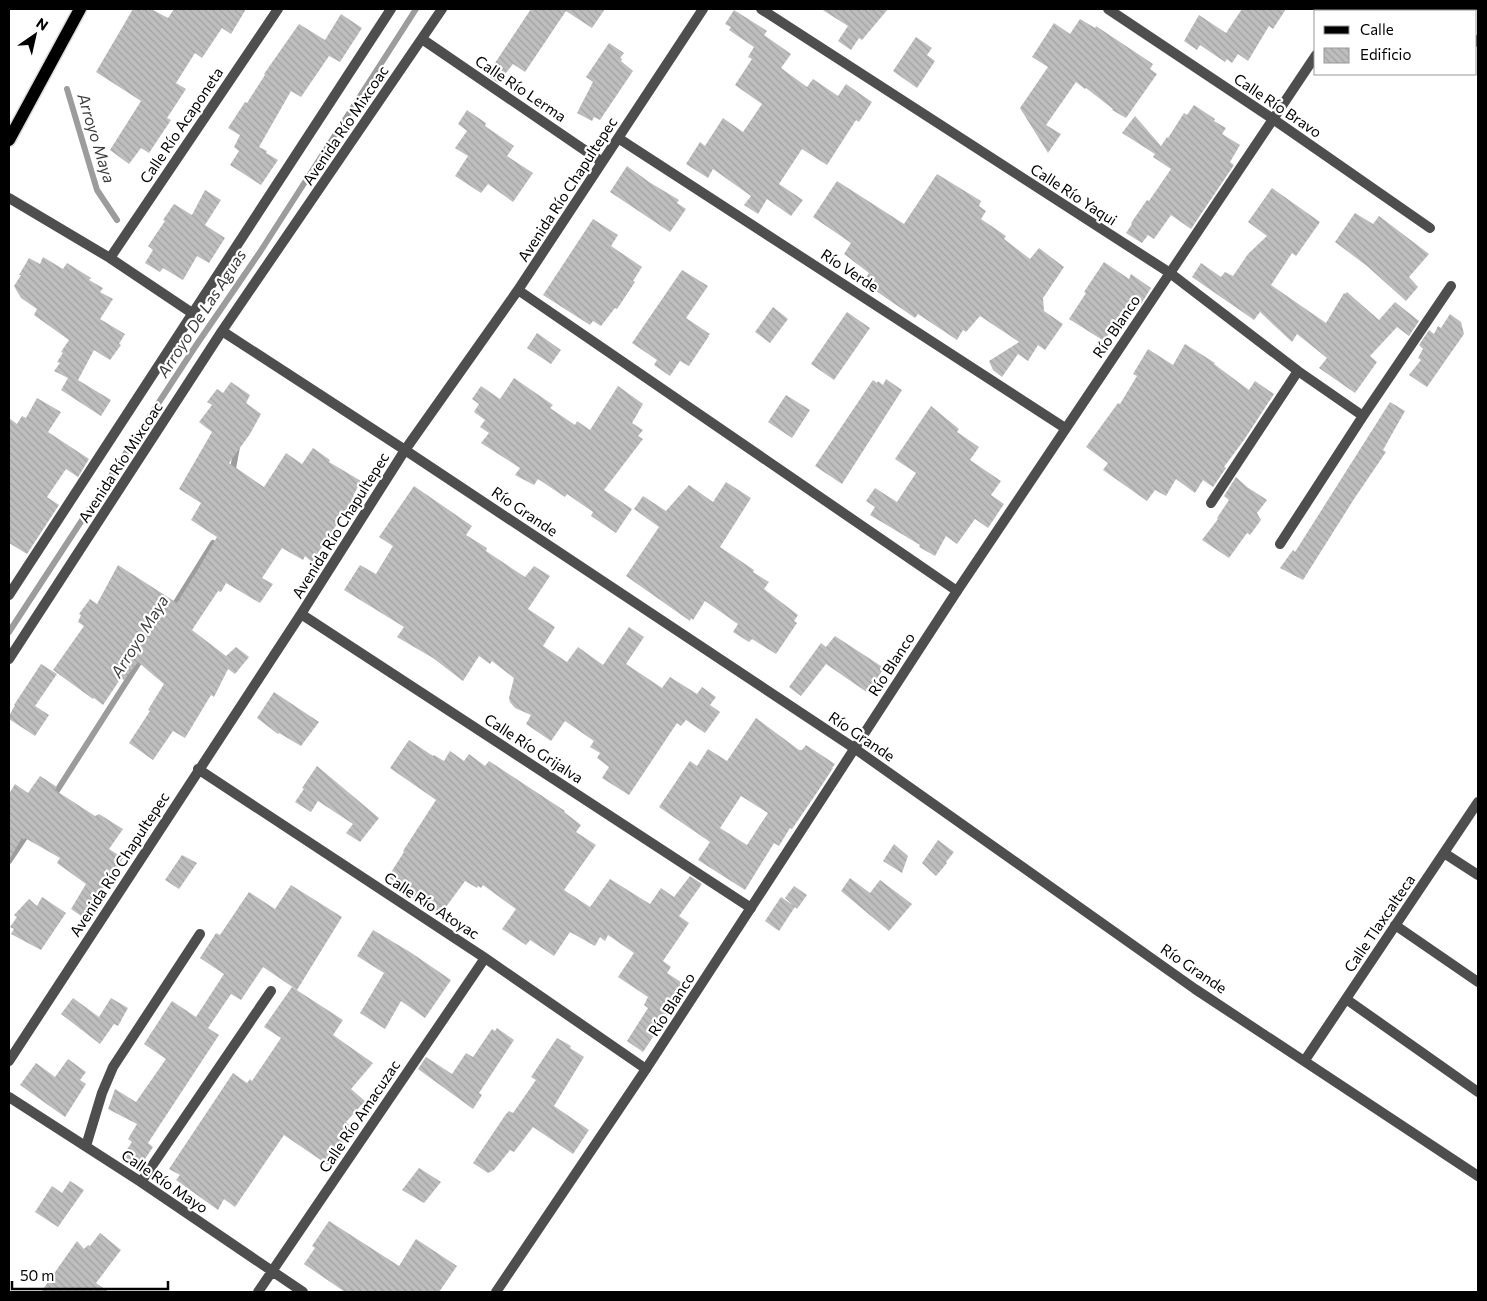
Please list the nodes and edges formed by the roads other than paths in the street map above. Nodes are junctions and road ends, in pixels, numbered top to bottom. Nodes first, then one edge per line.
1 (80, 9) edge
2 (278, 9) edge
3 (390, 9) edge
4 (442, 9) edge
5 (703, 9) edge
6 (761, 9) edge
7 (1108, 9) edge
8 (422, 39) junction
9 (1314, 58) edge
10 (1273, 119) junction
11 (618, 138) junction
12 (9, 140) edge
13 (602, 162) junction
14 (9, 198) edge
15 (1430, 228) dead end
16 (110, 258) junction
17 (1170, 273) junction
18 (1451, 286) dead end
19 (518, 290) junction
20 (192, 313) junction
21 (222, 331) junction
22 (1298, 371) junction
23 (1363, 416) junction
24 (1065, 428) junction
25 (405, 450) junction
26 (1211, 503) dead end
27 (1280, 544) dead end
28 (957, 591) junction
29 (9, 595) edge
30 (301, 614) junction
31 (9, 659) edge
32 (854, 748) junction
33 (198, 769) junction
34 (1478, 802) edge
35 (1444, 853) junction
36 (1478, 875) edge
37 (751, 908) junction
38 (1396, 925) junction
39 (200, 934) dead end
40 (485, 958) junction
41 (1478, 982) edge
42 (271, 991) dead end
43 (1346, 999) junction
44 (1304, 1060) junction
45 (9, 1061) edge
46 (646, 1069) junction
47 (1478, 1092) edge
48 (9, 1097) edge
49 (86, 1146) junction
50 (1478, 1176) edge
51 (141, 1182) junction
52 (271, 1272) junction
53 (258, 1292) edge
54 (303, 1292) edge
55 (496, 1292) edge

1 - 12 main road
2 - 16 street, Calle Río Acaponeta
3 - 20 street, Avenida Río Mixcoac
4 - 8 street, Avenida Río Mixcoac
5 - 11 street, Avenida Río Chapultepec
6 - 17 street, Calle Río Yaqui
7 - 10 street, Calle Río Bravo
8 - 13 street, Calle Río Lerma
8 - 21 street, Avenida Río Mixcoac
9 - 10 street, Río Blanco
10 - 15 street, Calle Río Bravo
10 - 17 street, Río Blanco
11 - 13 street, Avenida Río Chapultepec
11 - 24 street, Río Verde
13 - 19 street, Avenida Río Chapultepec
14 - 16 street
16 - 20 street
17 - 22 street, Calle Río Yaqui
17 - 24 street, Río Blanco
18 - 23 street
19 - 25 street, Avenida Río Chapultepec
19 - 28 street
20 - 29 street, Avenida Río Mixcoac
21 - 25 street, Río Grande
21 - 31 street, Avenida Río Mixcoac
22 - 23 street, Calle Río Yaqui
22 - 26 street
23 - 27 street
24 - 28 street, Río Blanco
25 - 30 street, Avenida Río Chapultepec
25 - 32 street, Río Grande
28 - 32 street, Río Blanco
30 - 33 street, Avenida Río Chapultepec
30 - 37 street, Calle Río Grijalva
32 - 37 street, Río Blanco
32 - 44 street, Río Grande
33 - 40 street, Calle Río Atoyac
33 - 45 street, Avenida Río Chapultepec
34 - 35 street, Calle Tlaxcalteca
35 - 36 street
35 - 38 street, Calle Tlaxcalteca
37 - 46 street, Río Blanco
38 - 41 street
38 - 43 street, Calle Tlaxcalteca
39 - 49 street
40 - 46 street, Calle Río Atoyac
40 - 52 street, Calle Río Amacuzac
42 - 51 street
43 - 44 street, Calle Tlaxcalteca
43 - 47 street
44 - 50 street, Río Grande
46 - 55 street, Río Blanco
48 - 49 street, Calle Río Mayo
49 - 51 street, Calle Río Mayo
51 - 52 street, Calle Río Mayo
52 - 53 street, Calle Río Amacuzac
52 - 54 street, Calle Río Mayo

